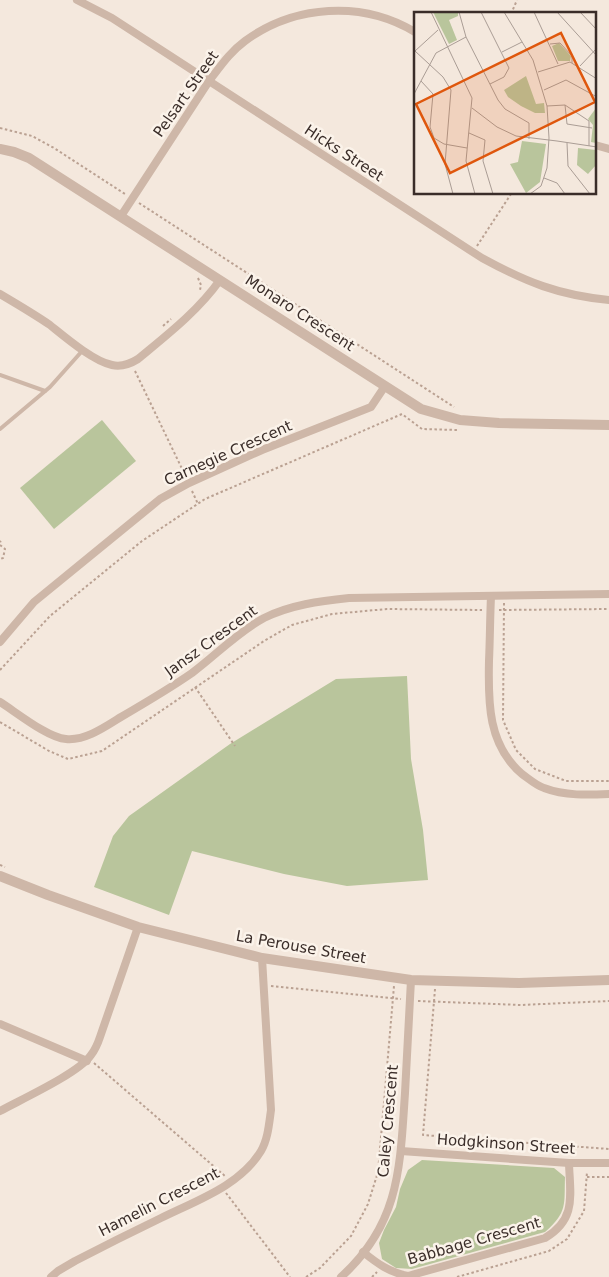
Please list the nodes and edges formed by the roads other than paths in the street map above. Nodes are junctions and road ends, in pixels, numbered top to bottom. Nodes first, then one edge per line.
1 (77, 0) edge
2 (414, 32) edge
3 (209, 81) junction
4 (596, 145) edge
5 (0, 149) edge
6 (609, 149) edge
7 (120, 216) junction
8 (220, 280) junction
9 (0, 294) edge
10 (609, 300) edge
11 (84, 350) junction
12 (0, 375) edge
13 (385, 386) junction
14 (45, 391) junction
15 (609, 425) edge
16 (0, 429) edge
17 (609, 594) edge
18 (491, 596) junction
19 (0, 642) edge
20 (0, 702) edge
21 (609, 794) edge
22 (0, 876) edge
23 (138, 927) junction
24 (262, 958) junction
25 (411, 980) junction
26 (609, 980) edge
27 (0, 1024) edge
28 (88, 1060) junction
29 (0, 1111) edge
30 (401, 1151) junction
31 (569, 1163) junction
32 (609, 1163) edge
33 (363, 1252) junction
34 (51, 1277) edge
35 (341, 1277) edge

1 - 3 street, Hicks Street
2 - 3 street, Pelsart Street
3 - 7 street, Pelsart Street
3 - 10 street, Hicks Street
4 - 6 street
5 - 7 street, Monaro Crescent
7 - 8 street, Monaro Crescent
8 - 11 street
8 - 13 street, Monaro Crescent
9 - 11 street
11 - 14 lane
12 - 14 lane
13 - 15 street, Monaro Crescent
13 - 19 street, Carnegie Crescent
14 - 16 lane
17 - 18 street, Jansz Crescent
18 - 20 street, Jansz Crescent
18 - 21 street
22 - 23 street, La Perouse Street
23 - 24 street, La Perouse Street
23 - 28 street
24 - 25 street, La Perouse Street
24 - 34 street, Hamelin Crescent
25 - 26 street, La Perouse Street
25 - 30 street, Caley Crescent
27 - 28 street
28 - 29 street
30 - 31 street, Hodgkinson Street
30 - 33 street, Caley Crescent
31 - 32 street, Hodgkinson Street
31 - 33 street, Babbage Crescent
33 - 35 street, Caley Crescent

